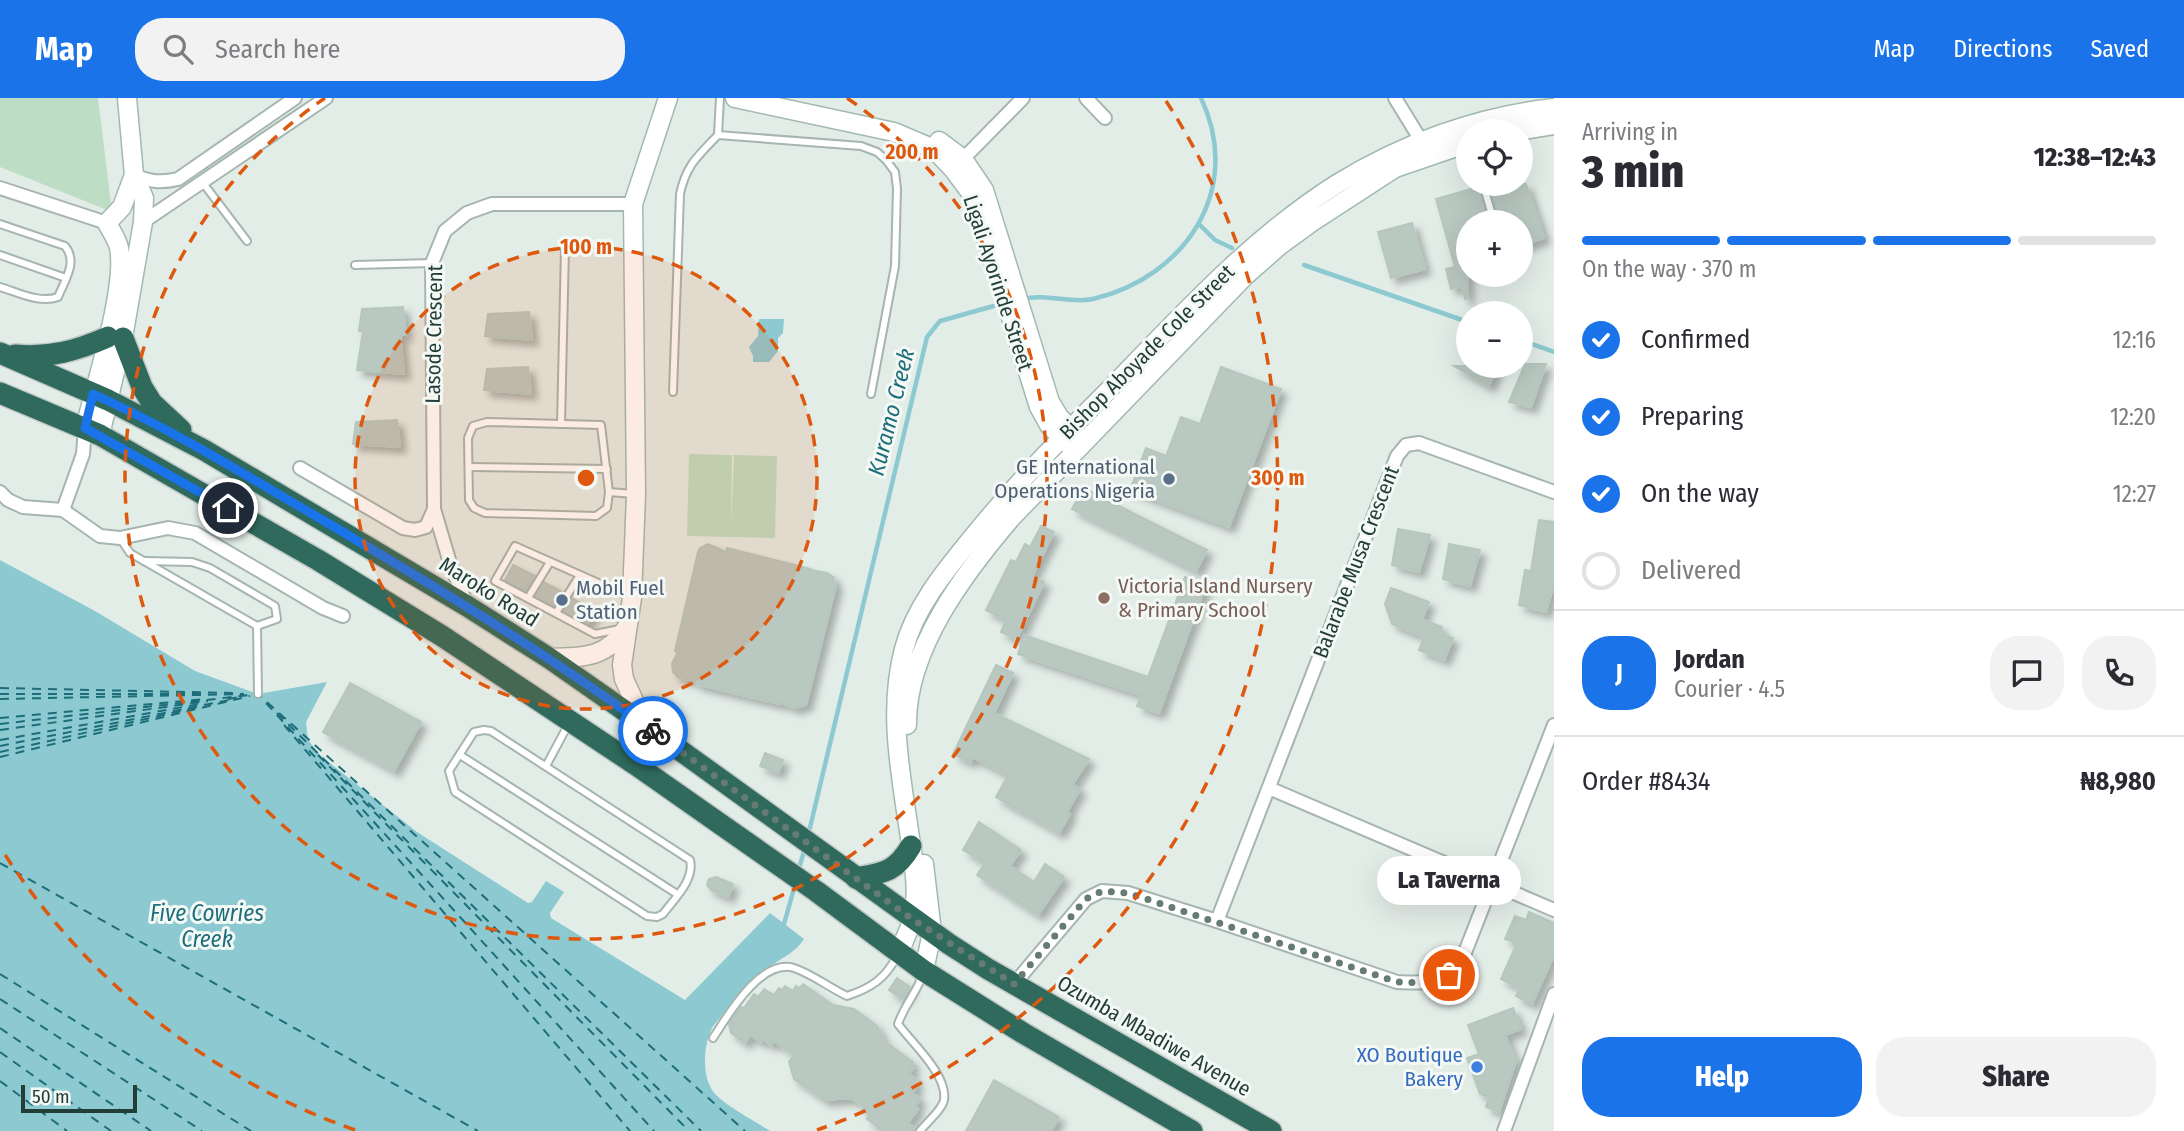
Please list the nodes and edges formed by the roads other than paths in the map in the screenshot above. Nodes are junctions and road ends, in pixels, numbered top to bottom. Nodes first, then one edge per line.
1 (127, 98) edge
2 (295, 98) edge
3 (326, 98) edge
4 (668, 98) edge
5 (720, 98) edge
6 (735, 98) edge
7 (790, 98) edge
8 (1023, 98) edge
9 (1086, 98) edge
10 (1395, 98) edge
11 (1554, 108) edge
12 (1105, 118) dead end
13 (1554, 125) edge
14 (1533, 128) edge
15 (718, 135) junction
16 (1422, 142) junction
17 (1456, 148) edge
18 (958, 164) junction
19 (134, 175) junction
20 (202, 181) junction
21 (0, 188) edge
22 (633, 204) junction
23 (143, 222) junction
24 (107, 223) junction
25 (0, 224) edge
26 (247, 241) dead end
27 (565, 248) dead end
28 (0, 255) edge
29 (432, 263) junction
30 (355, 265) dead end
31 (66, 278) junction
32 (0, 287) edge
33 (115, 337) junction
34 (0, 353) edge
35 (673, 392) dead end
36 (0, 393) edge
37 (871, 394) dead end
38 (101, 397) junction
39 (562, 424) junction
40 (92, 432) junction
41 (1066, 434) junction
42 (1080, 447) junction
43 (204, 450) junction
44 (469, 467) junction
45 (300, 468) dead end
46 (607, 469) junction
47 (0, 492) edge
48 (609, 492) junction
49 (1554, 492) edge
50 (636, 494) junction
51 (434, 509) junction
52 (63, 510) junction
53 (120, 538) junction
54 (143, 561) junction
55 (550, 562) junction
56 (580, 575) junction
57 (528, 598) junction
58 (632, 598) junction
59 (467, 606) junction
60 (556, 613) junction
61 (343, 616) dead end
62 (257, 626) junction
63 (627, 627) junction
64 (549, 658) junction
65 (258, 694) dead end
66 (571, 721) junction
67 (645, 725) junction
68 (1554, 725) edge
69 (460, 755) junction
70 (546, 766) junction
71 (1269, 788) junction
72 (911, 846) junction
73 (839, 865) joint
74 (856, 878) junction
75 (1492, 884) junction
76 (677, 894) junction
77 (1554, 910) edge
78 (912, 919) junction
79 (1217, 921) junction
80 (932, 932) junction
81 (899, 953) junction
82 (924, 971) junction
83 (1014, 984) junction
84 (1554, 994) edge
85 (713, 1038) dead end
86 (1182, 1129) edge
87 (920, 1131) edge
88 (1271, 1131) edge
89 (1504, 1131) edge

1 - 19 street
2 - 19 street
3 - 20 street
4 - 22 street
5 - 15 lane
6 - 18 street, Ligali Ayorinde Street
7 - 18 street, Ligali Ayorinde Street
8 - 18 street
9 - 12 street
10 - 16 street
11 - 16 street, Bishop Aboyade Cole Street
13 - 14 street
15 - 35 lane
15 - 37 lane
16 - 41 street, Bishop Aboyade Cole Street
17 - 42 street, Bishop Aboyade Cole Street
18 - 41 street, Ligali Ayorinde Street
19 - 23 street
19 - 24 street
20 - 23 street
20 - 26 lane
21 - 24 street
22 - 29 street, Lasode Crescent
22 - 50 street
23 - 33 street
24 - 33 street
25 - 31 lane
27 - 39 lane
28 - 31 lane
29 - 30 lane
29 - 51 street, Lasode Crescent
31 - 32 lane
33 - 34 highway
33 - 38 street
33 - 43 highway
34 - 38 highway, Maroko Road
36 - 40 highway
38 - 40 street
38 - 43 highway, Maroko Road
39 - 44 lane
39 - 46 lane
40 - 52 street
40 - 66 highway
41 - 42 street, Ligali Ayorinde Street
41 - 72 street, Bishop Aboyade Cole Street
42 - 80 street, Bishop Aboyade Cole Street
43 - 59 highway, Maroko Road
44 - 46 lane
44 - 48 lane
45 - 51 street
46 - 48 lane
47 - 52 street
48 - 50 lane
49 - 71 street, Balarabe Musa Crescent
50 - 58 street
51 - 59 street, Lasode Crescent
52 - 53 street
53 - 54 lane
53 - 61 street
54 - 62 lane
54 - 62 lane
55 - 56 lane
55 - 57 lane
55 - 57 lane
56 - 58 lane
56 - 60 lane
57 - 60 lane
58 - 63 street
59 - 64 highway, Maroko Road
60 - 63 lane
62 - 65 lane
63 - 64 street
63 - 67 street
64 - 67 highway, Maroko Road
66 - 70 lane
66 - 81 highway
67 - 73 highway, Maroko Road
68 - 75 street
69 - 70 lane
69 - 76 lane
69 - 76 lane
70 - 76 lane
71 - 75 street
71 - 79 street, Balarabe Musa Crescent
72 - 74 highway
72 - 78 street, Bishop Aboyade Cole Street
73 - 74 highway, Ozumba Mbadiwe Avenue
74 - 78 highway, Ozumba Mbadiwe Avenue
75 - 77 street
75 - 79 street
78 - 80 highway, Ozumba Mbadiwe Avenue
78 - 81 street, Bishop Aboyade Cole Street
79 - 83 street
80 - 82 street, Bishop Aboyade Cole Street
80 - 83 highway, Ozumba Mbadiwe Avenue
81 - 82 highway
81 - 85 lane
82 - 86 highway
82 - 87 lane
83 - 88 highway, Ozumba Mbadiwe Avenue
84 - 89 street

